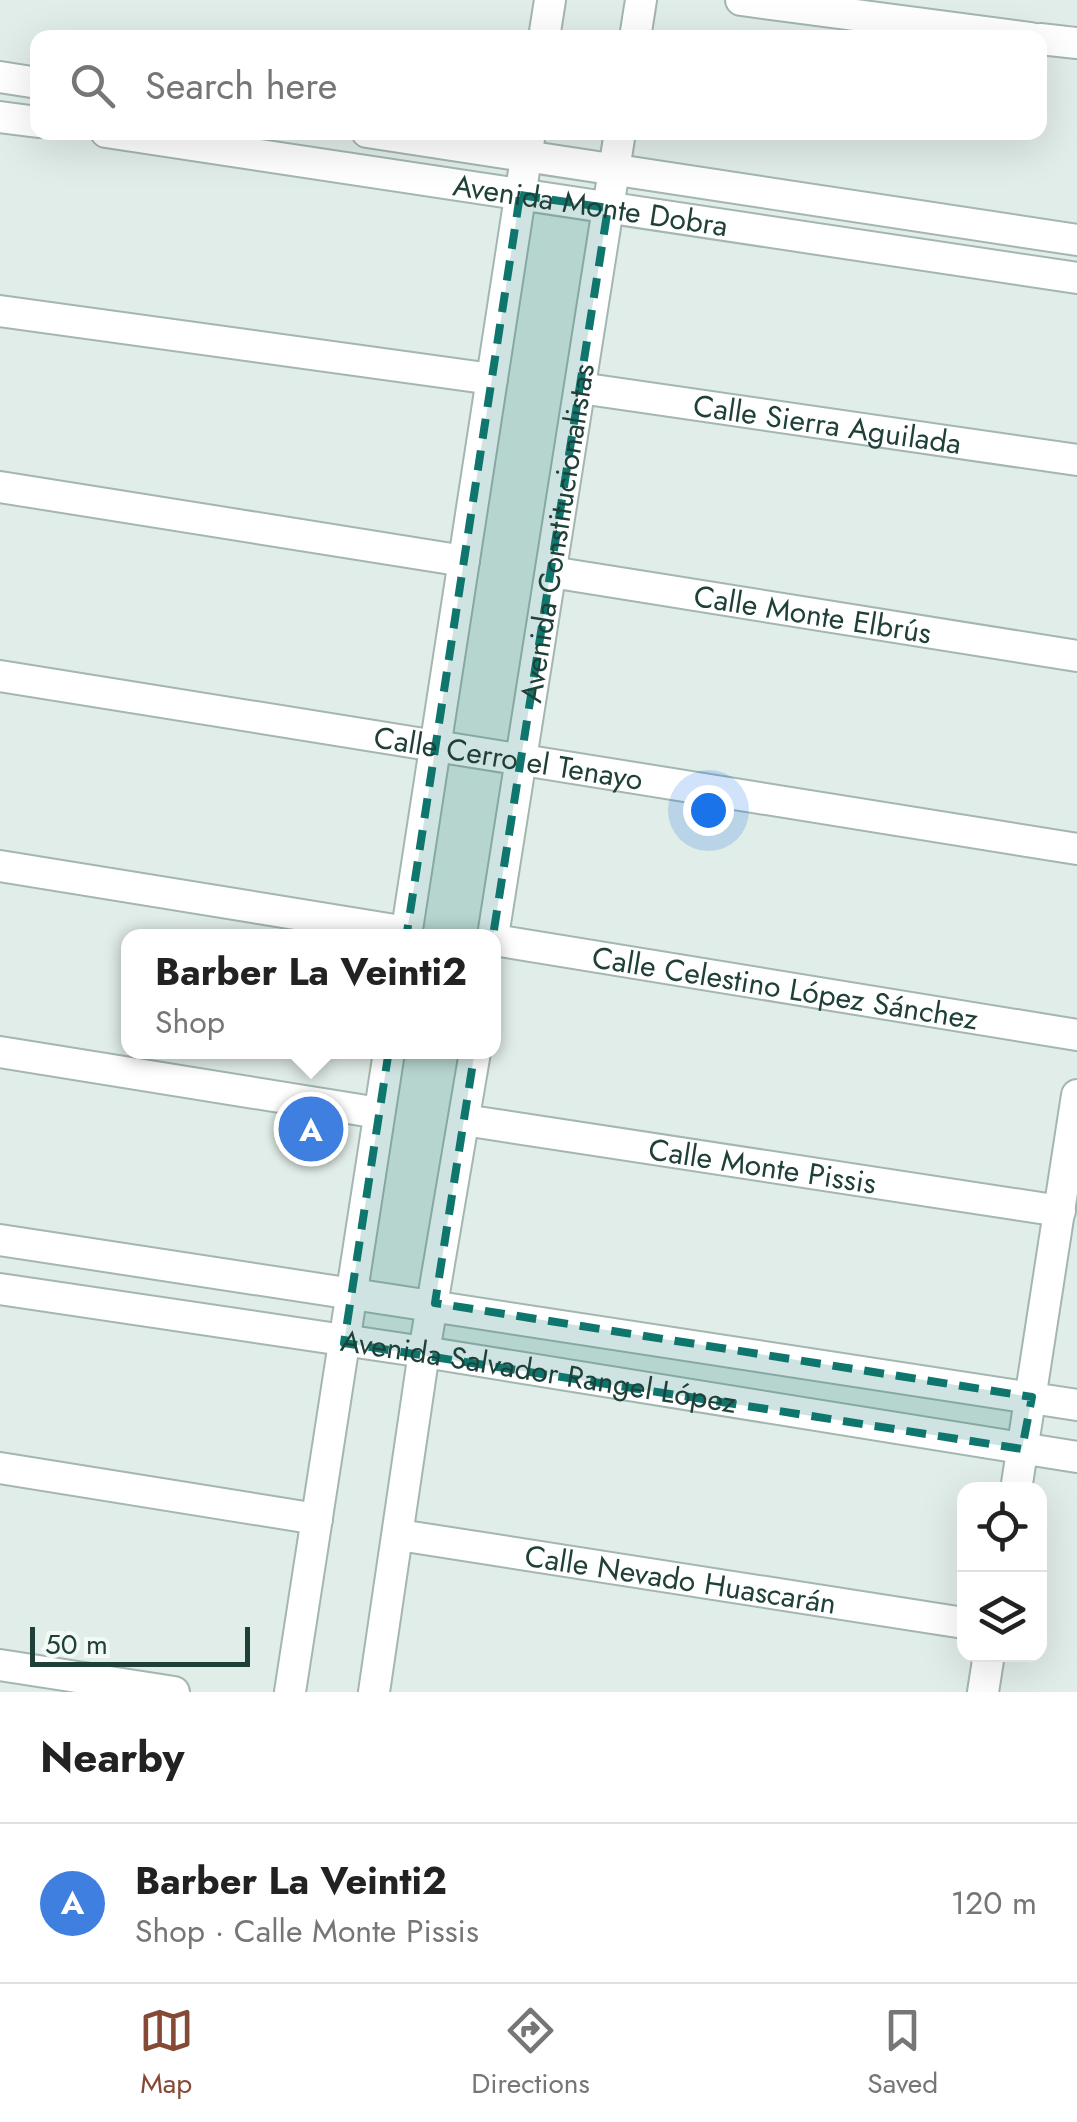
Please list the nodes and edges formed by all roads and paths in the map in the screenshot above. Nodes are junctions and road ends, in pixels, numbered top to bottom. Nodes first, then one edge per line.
1 (550, 0) edge
2 (640, 0) edge
3 (741, 0) edge
4 (545, 30) edge
5 (635, 30) edge
6 (970, 30) edge
7 (1047, 39) edge
8 (1077, 44) edge
9 (0, 77) edge
10 (30, 82) edge
11 (0, 117) edge
12 (30, 121) edge
13 (159, 140) edge
14 (474, 140) edge
15 (619, 140) edge
16 (528, 144) edge
17 (614, 170) junction
18 (520, 195) junction
19 (608, 208) junction
20 (1077, 240) edge
21 (1077, 278) edge
22 (0, 311) edge
23 (492, 379) junction
24 (580, 388) junction
25 (1077, 460) edge
26 (0, 487) edge
27 (464, 561) junction
28 (551, 572) junction
29 (1077, 656) edge
30 (0, 676) edge
31 (436, 746) junction
32 (521, 760) junction
33 (1077, 849) edge
34 (0, 866) edge
35 (377, 929) edge
36 (408, 929) edge
37 (494, 929) edge
38 (501, 939) edge
39 (1077, 1034) edge
40 (0, 1052) edge
41 (387, 1059) edge
42 (474, 1059) edge
43 (1077, 1095) edge
44 (379, 1113) junction
45 (464, 1120) junction
46 (1060, 1211) junction
47 (0, 1240) edge
48 (0, 1290) edge
49 (351, 1292) junction
50 (436, 1303) junction
51 (344, 1343) junction
52 (424, 1352) junction
53 (1032, 1397) junction
54 (1077, 1404) edge
55 (1022, 1449) junction
56 (1077, 1458) edge
57 (0, 1468) edge
58 (1017, 1482) edge
59 (317, 1519) junction
60 (399, 1535) junction
61 (957, 1622) edge
62 (988, 1662) edge
63 (0, 1665) edge
64 (174, 1692) edge
65 (290, 1692) edge
66 (374, 1692) edge
67 (983, 1692) edge

1 - 4 street
2 - 5 street
3 - 6 street
7 - 8 street
9 - 10 street
11 - 12 street
13 - 18 street, Avenida Monte Dobra
14 - 16 street, Avenida Monte Dobra
15 - 17 street, Avenida Constitucionalistas
16 - 17 street, Avenida Monte Dobra
16 - 18 street
17 - 19 street, Avenida Constitucionalistas
17 - 20 street, Avenida Monte Dobra
18 - 19 street, Avenida Monte Dobra
18 - 23 street
19 - 21 street, Avenida Monte Dobra
19 - 24 street, Avenida Constitucionalistas
22 - 23 street
23 - 27 street
24 - 25 street, Calle Sierra Aguilada
24 - 28 street, Avenida Constitucionalistas
26 - 27 street
27 - 31 street
28 - 29 street, Calle Monte Elbrús
28 - 32 street, Avenida Constitucionalistas
30 - 31 street, Calle Cerro el Tenayo
31 - 32 street, Calle Cerro el Tenayo
31 - 36 street
32 - 33 street, Calle Cerro el Tenayo
32 - 37 street, Avenida Constitucionalistas
34 - 35 street
38 - 39 street, Calle Celestino López Sánchez
40 - 44 street
41 - 44 street
42 - 45 street
43 - 46 street
44 - 49 street
45 - 46 street, Calle Monte Pissis
45 - 50 street
46 - 53 street
47 - 49 street, Avenida Salvador Rangel López
48 - 51 street, Avenida Salvador Rangel López
49 - 50 street, Avenida Salvador Rangel López
49 - 51 street
50 - 52 street
50 - 53 street, Avenida Salvador Rangel López
51 - 52 street, Avenida Salvador Rangel López
51 - 59 street
52 - 55 street, Avenida Salvador Rangel López
52 - 60 street
53 - 54 street, Avenida Salvador Rangel López
53 - 55 street
55 - 56 street, Avenida Salvador Rangel López
55 - 58 street
57 - 59 street
59 - 65 street
60 - 61 street, Calle Nevado Huascarán
60 - 66 street
62 - 67 street
63 - 64 street

